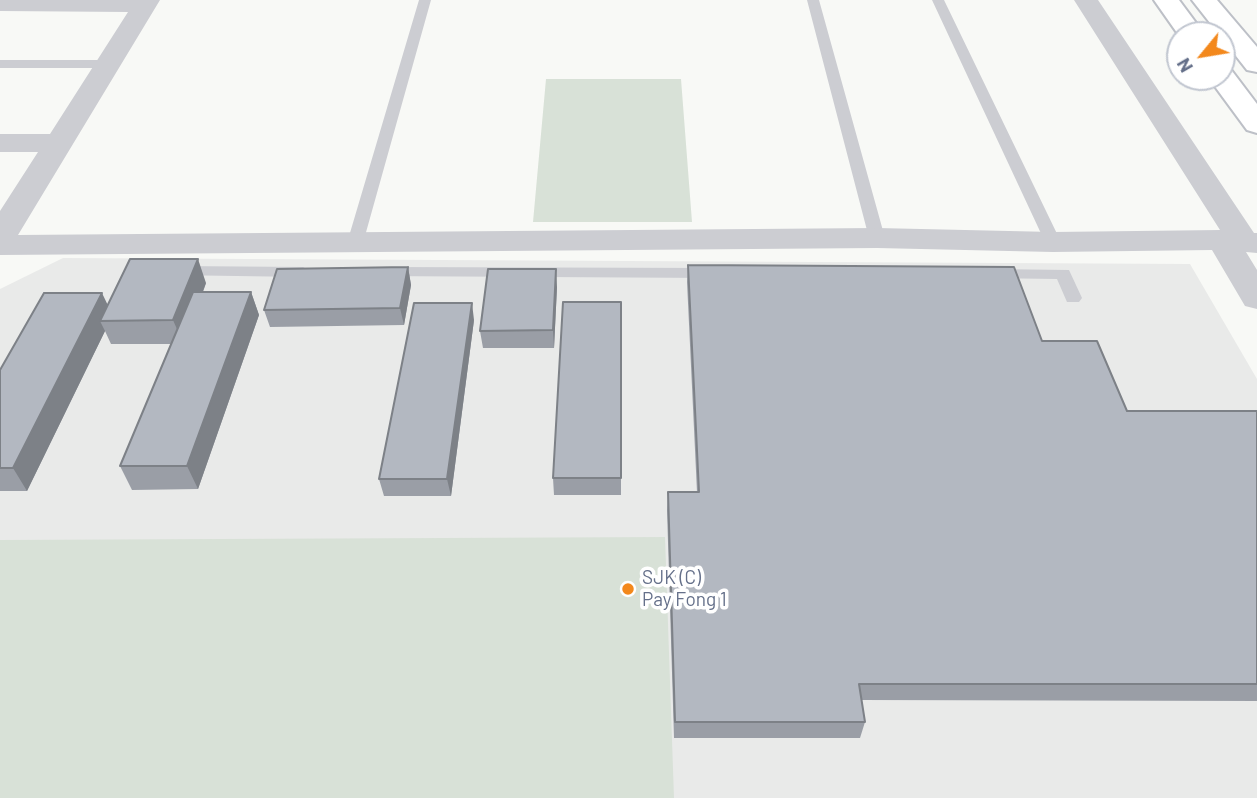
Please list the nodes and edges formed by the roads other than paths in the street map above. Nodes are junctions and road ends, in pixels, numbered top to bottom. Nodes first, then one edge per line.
1 (425, 0) edge
2 (813, 0) edge
3 (938, 0) edge
4 (1086, 0) edge
5 (1166, 0) edge
6 (1205, 0) edge
7 (147, 2) edge
8 (0, 4) edge
9 (1182, 21) edge
10 (0, 64) edge
11 (108, 64) junction
12 (1257, 64) edge
13 (1233, 91) edge
14 (1257, 124) edge
15 (0, 143) edge
16 (60, 143) junction
17 (2, 234) edge
18 (877, 238) junction
19 (1054, 242) junction
20 (1241, 242) edge
21 (359, 257) junction
22 (153, 271) edge
23 (321, 272) edge
24 (727, 273) edge
25 (979, 274) edge
26 (1073, 298) dead end
27 (1257, 298) edge

1 - 21 lane
2 - 18 lane
3 - 19 lane
4 - 20 street
5 - 9 street
6 - 12 street
7 - 8 street
7 - 11 street
10 - 11 lane
11 - 16 street
13 - 14 street
15 - 16 street
16 - 17 street
17 - 21 street
18 - 19 street
18 - 21 street
19 - 20 street
20 - 27 street
21 - 24 lane
22 - 23 lane
25 - 26 lane

